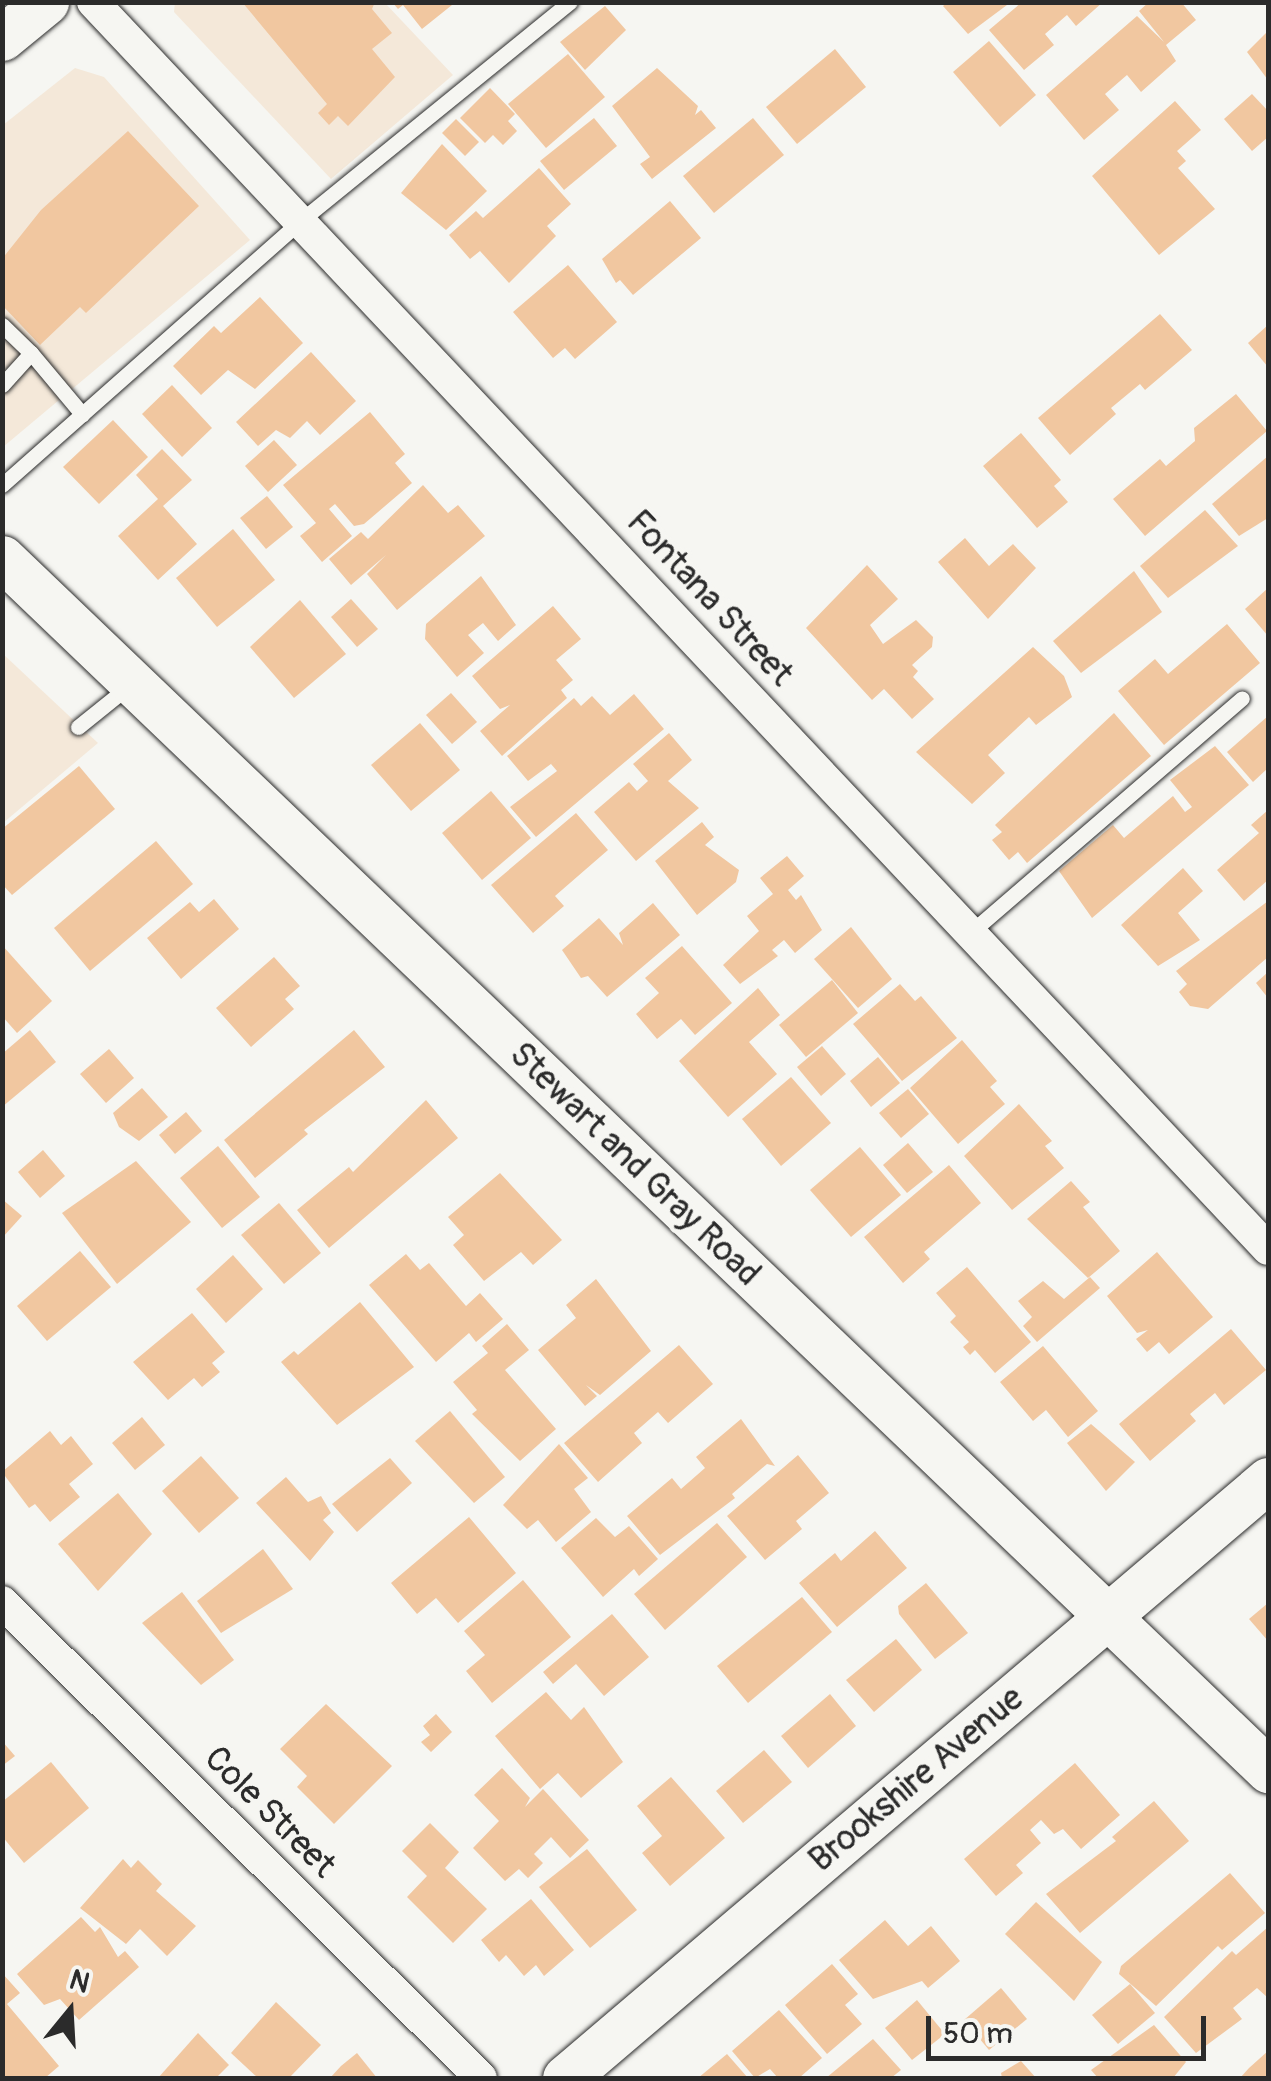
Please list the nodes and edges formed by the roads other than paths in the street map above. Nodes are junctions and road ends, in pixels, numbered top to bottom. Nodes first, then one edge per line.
1 (46, 2) edge
2 (93, 2) edge
3 (570, 2) edge
4 (2, 38) edge
5 (300, 222) junction
6 (2, 325) edge
7 (31, 353) junction
8 (2, 385) edge
9 (82, 414) junction
10 (2, 485) edge
11 (2, 558) edge
12 (132, 683) junction
13 (1242, 698) dead end
14 (78, 726) dead end
15 (970, 933) junction
16 (1268, 1249) edge
17 (1268, 1480) edge
18 (2, 1602) edge
19 (1106, 1617) junction
20 (1268, 1770) edge
21 (482, 2078) edge
22 (565, 2078) edge

1 - 4 main road
2 - 5 street, Fontana Street
3 - 5 lane
5 - 9 lane
5 - 15 street, Fontana Street
6 - 7 lane
7 - 8 lane
7 - 9 lane
9 - 10 lane
11 - 12 main road, Stewart and Gray Road
12 - 14 lane
12 - 19 main road, Stewart and Gray Road
13 - 15 lane
15 - 16 street, Fontana Street
17 - 19 main road, Brookshire Avenue
18 - 21 street, Cole Street
19 - 20 main road, Stewart and Gray Road
19 - 22 main road, Brookshire Avenue

